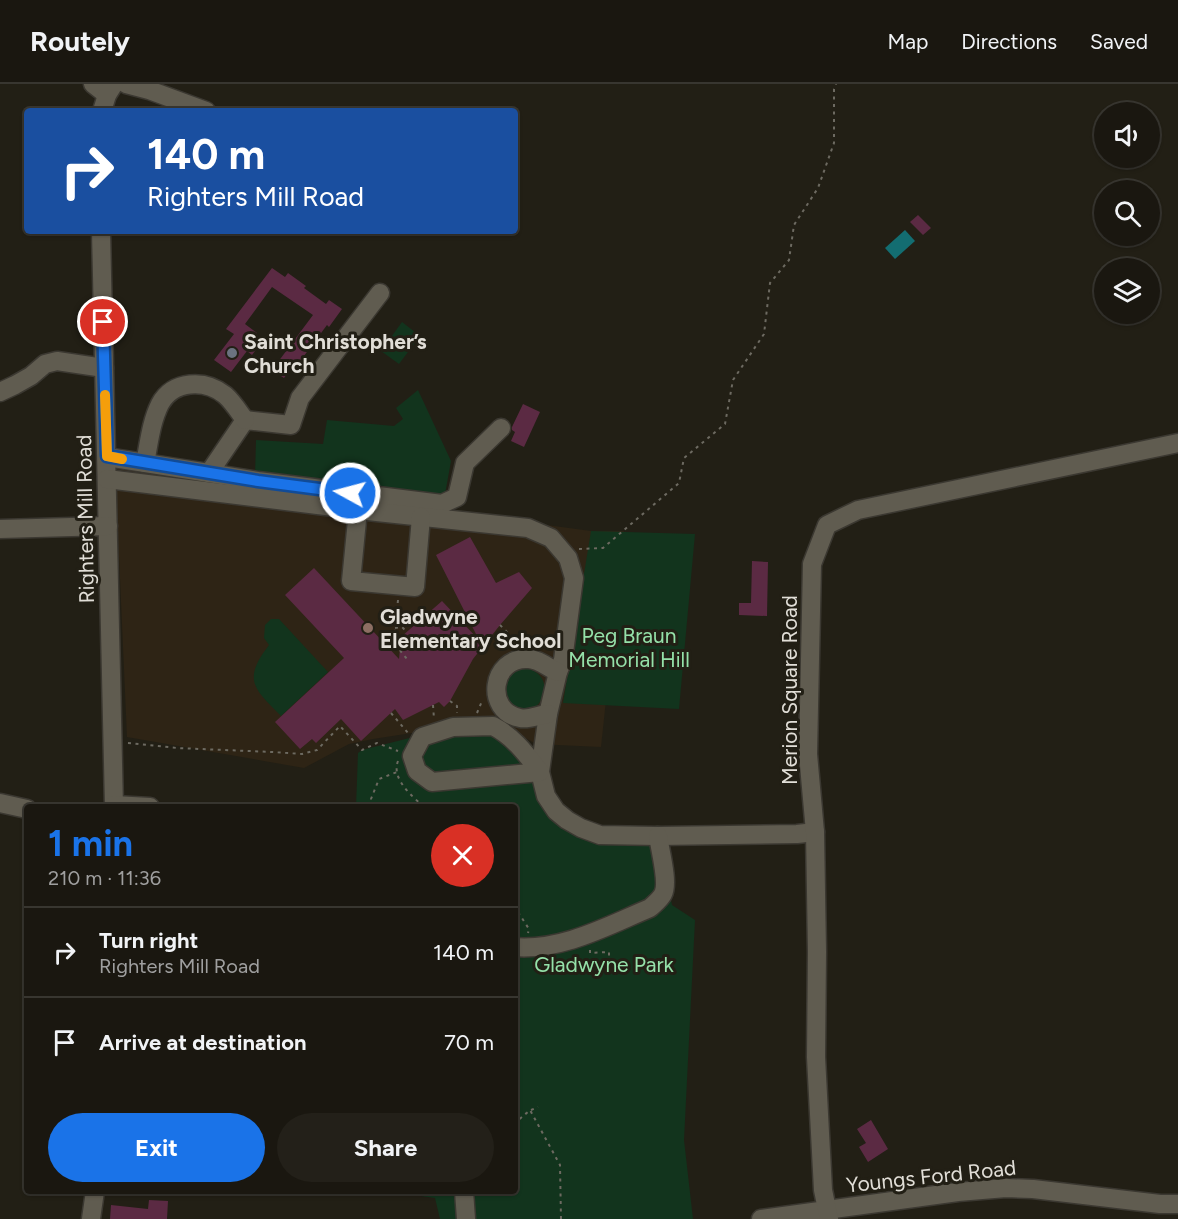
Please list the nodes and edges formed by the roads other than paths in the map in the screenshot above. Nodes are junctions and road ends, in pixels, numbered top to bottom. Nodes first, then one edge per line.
1 (126, 84) edge
2 (198, 108) edge
3 (101, 234) edge
4 (380, 293) dead end
5 (105, 368) junction
6 (0, 392) edge
7 (245, 420) junction
8 (501, 428) dead end
9 (1178, 443) edge
10 (107, 456) junction
11 (145, 463) junction
12 (209, 473) junction
13 (107, 479) junction
14 (358, 510) junction
15 (421, 517) junction
16 (108, 526) junction
17 (0, 529) edge
18 (558, 672) junction
19 (548, 714) junction
20 (540, 772) junction
21 (0, 803) edge
22 (114, 804) edge
23 (24, 807) edge
24 (814, 832) junction
25 (658, 836) junction
26 (520, 948) edge
27 (95, 1194) edge
28 (464, 1194) edge
29 (1178, 1204) edge
30 (828, 1214) edge
31 (91, 1219) edge
32 (466, 1219) edge
33 (760, 1219) edge

1 - 2 street
3 - 5 street, Righters Mill Road
4 - 7 street
5 - 6 street
5 - 10 street, Righters Mill Road
7 - 11 street
7 - 12 street
8 - 12 street
9 - 24 street, Merion Square Road
10 - 11 street
10 - 13 street, Righters Mill Road
11 - 12 street
13 - 14 street
13 - 16 street, Righters Mill Road
14 - 15 street
14 - 15 street
15 - 18 street
16 - 17 street
16 - 22 street, Righters Mill Road
18 - 19 street
18 - 19 street
19 - 20 street
20 - 20 street
20 - 25 street
21 - 23 street
24 - 25 street
24 - 30 street, Merion Square Road
25 - 26 street
27 - 31 street
28 - 32 street
29 - 30 street, Youngs Ford Road
30 - 33 street, Youngs Ford Road

